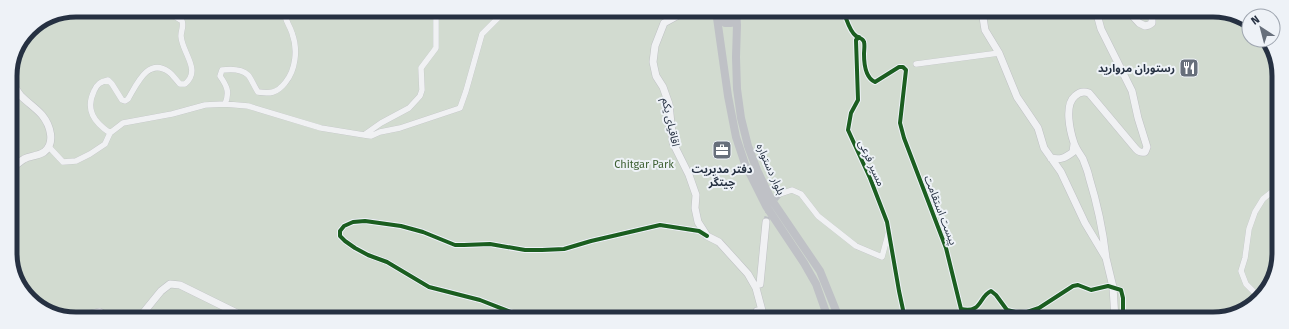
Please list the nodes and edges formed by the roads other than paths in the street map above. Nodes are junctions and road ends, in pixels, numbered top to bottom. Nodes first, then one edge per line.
1 (176, 17) edge
2 (285, 17) edge
3 (436, 17) edge
4 (499, 17) edge
5 (675, 17) edge
6 (717, 17) edge
7 (720, 17) edge
8 (734, 17) edge
9 (736, 17) edge
10 (983, 17) edge
11 (1098, 17) edge
12 (1133, 17) edge
13 (1152, 17) edge
14 (1000, 53) junction
15 (916, 64) dead end
16 (17, 91) edge
17 (225, 104) junction
18 (110, 133) junction
19 (364, 135) junction
20 (1074, 144) junction
21 (49, 147) junction
22 (1051, 158) junction
23 (17, 164) edge
24 (1272, 193) edge
25 (780, 194) dead end
26 (766, 222) tunnel mouth
27 (889, 231) dead end
28 (707, 236) junction
29 (1106, 258) junction
30 (760, 284) dead end
31 (1256, 294) edge
32 (144, 312) edge
33 (234, 312) edge
34 (511, 312) edge
35 (762, 312) edge
36 (826, 312) edge
37 (837, 312) edge
38 (1114, 312) edge

1 - 18 street
2 - 17 street
3 - 19 street
4 - 19 street
5 - 28 street, اقاقیای یکم
6 - 36 main road, بلوار دستواره
7 - 8 main road
9 - 37 main road, بلوار دستواره
10 - 14 street
11 - 20 street
12 - 13 street
14 - 15 street
14 - 22 street
16 - 21 street
17 - 18 street
17 - 19 street
18 - 21 street
20 - 22 street
20 - 29 street
21 - 23 street
22 - 29 street
24 - 31 street
25 - 27 street
26 - 30 street
28 - 34 street
28 - 35 street, اقاقیای یکم
29 - 38 street
32 - 33 street

